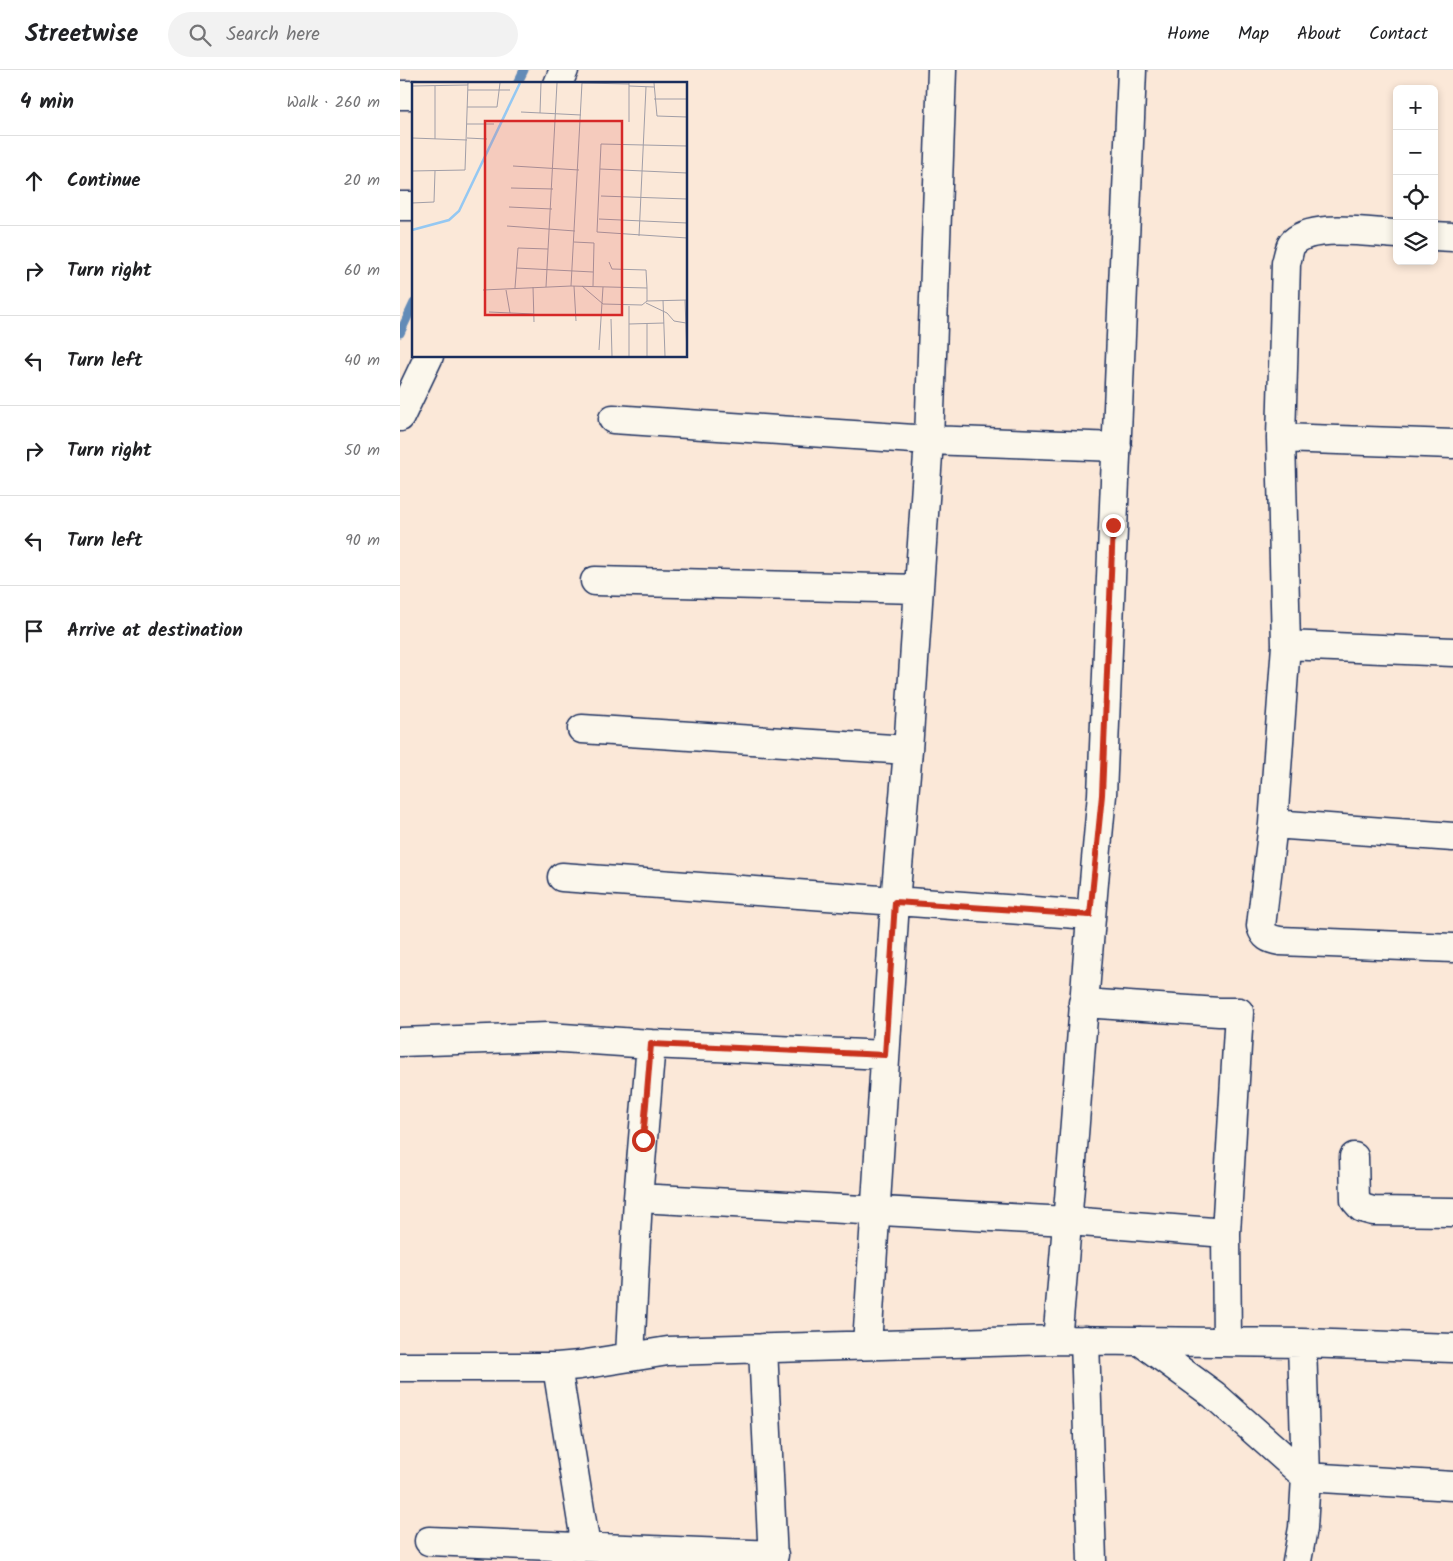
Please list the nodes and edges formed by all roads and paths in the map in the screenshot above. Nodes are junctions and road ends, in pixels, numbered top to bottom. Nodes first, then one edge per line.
1 (564, 70) edge
2 (942, 70) edge
3 (1132, 70) edge
4 (559, 82) edge
5 (1393, 234) edge
6 (1438, 236) edge
7 (1453, 237) edge
8 (428, 358) edge
9 (400, 417) edge
10 (613, 419) dead end
11 (1281, 438) junction
12 (929, 440) junction
13 (1453, 444) edge
14 (1117, 447) junction
15 (595, 581) dead end
16 (918, 589) junction
17 (1286, 645) junction
18 (1453, 652) edge
19 (582, 728) dead end
20 (908, 750) junction
21 (1274, 824) junction
22 (1453, 837) edge
23 (562, 877) dead end
24 (895, 902) junction
25 (1090, 915) junction
26 (1453, 948) edge
27 (1083, 1003) junction
28 (400, 1042) edge
29 (651, 1044) junction
30 (885, 1055) junction
31 (1354, 1157) dead end
32 (638, 1198) junction
33 (875, 1210) junction
34 (1453, 1212) edge
35 (1068, 1221) junction
36 (1226, 1233) junction
37 (1057, 1340) junction
38 (1085, 1340) junction
39 (1140, 1340) junction
40 (1227, 1342) junction
41 (1302, 1343) junction
42 (867, 1345) junction
43 (763, 1348) junction
44 (1453, 1348) edge
45 (630, 1356) junction
46 (400, 1366) edge
47 (557, 1367) junction
48 (1306, 1477) junction
49 (1453, 1486) edge
50 (429, 1541) dead end
51 (586, 1546) junction
52 (774, 1558) edge
53 (1092, 1561) edge
54 (1297, 1561) edge

1 - 4 street
2 - 12 street
3 - 14 street
5 - 11 street
6 - 7 street
8 - 9 street
10 - 12 street
11 - 13 street
11 - 17 street
12 - 14 street
12 - 16 street
14 - 25 street
15 - 16 street
16 - 20 street
17 - 18 street
17 - 21 street
19 - 20 street
20 - 24 street
21 - 22 street
21 - 26 street
23 - 24 street
24 - 25 street
24 - 30 street
25 - 27 street
27 - 35 street
27 - 36 street
28 - 29 street
29 - 30 street
29 - 32 street
30 - 33 street
31 - 34 street
32 - 33 street
32 - 45 street
33 - 35 street
33 - 42 street
35 - 36 street
35 - 37 street
36 - 40 street
37 - 38 street
37 - 42 street
38 - 39 street
38 - 53 street
39 - 40 street
39 - 48 street
40 - 41 street
41 - 44 street
41 - 48 street
42 - 43 street
43 - 45 street
43 - 52 street
45 - 47 street
46 - 47 street
47 - 51 street
48 - 49 street
48 - 54 street
50 - 51 street
51 - 52 street

